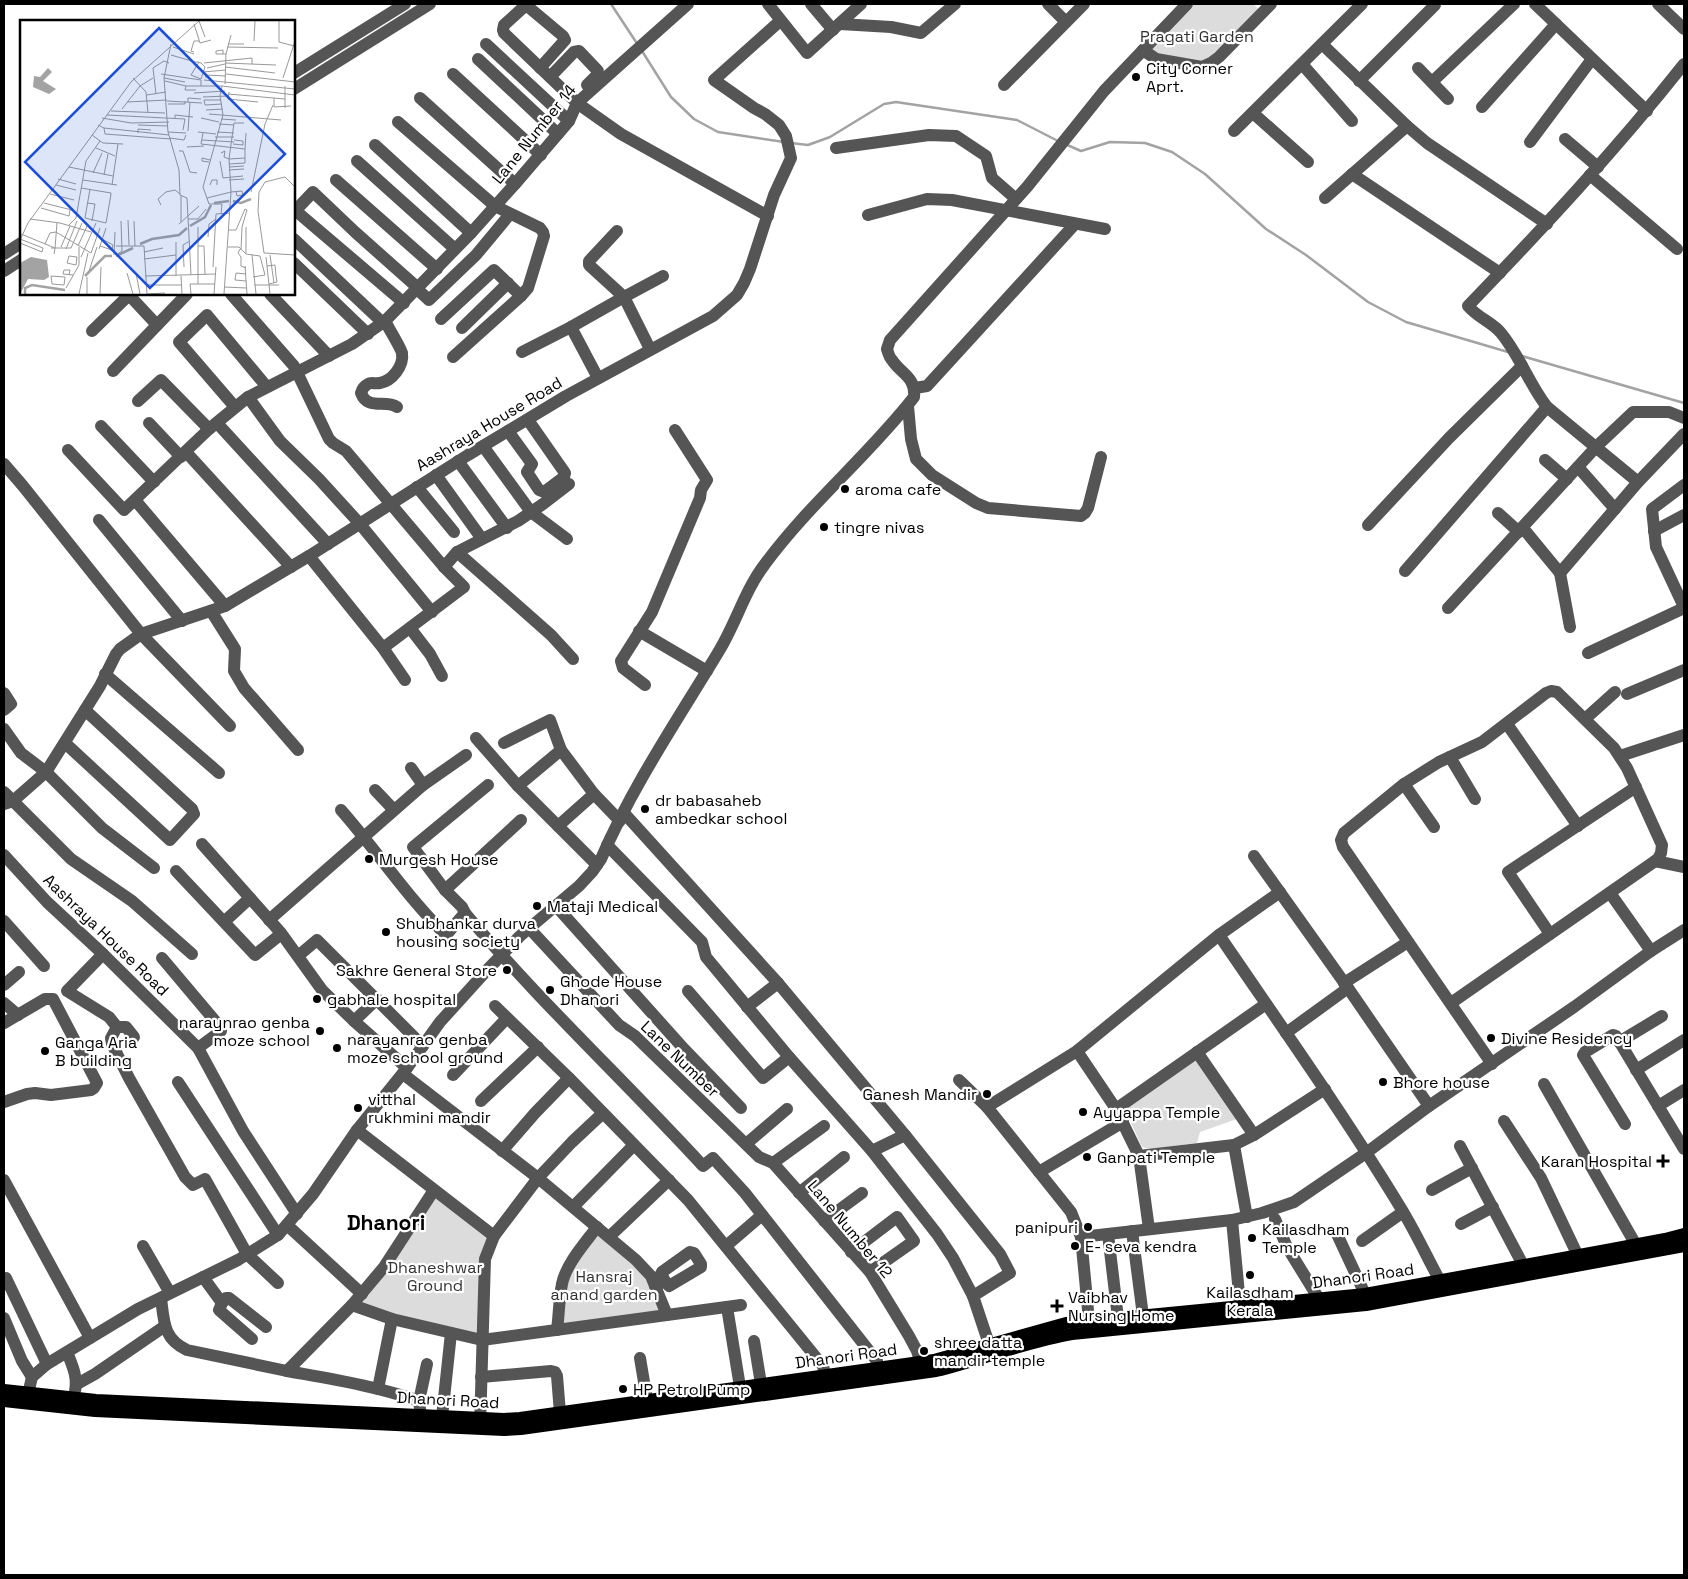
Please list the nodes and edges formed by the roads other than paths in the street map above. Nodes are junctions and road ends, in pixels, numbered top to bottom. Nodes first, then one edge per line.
1 (405, 4) edge
2 (430, 4) edge
3 (688, 4) edge
4 (768, 4) edge
5 (811, 4) edge
6 (955, 4) edge
7 (1048, 4) edge
8 (1084, 4) edge
9 (1187, 4) edge
10 (1271, 4) edge
11 (1362, 4) edge
12 (1514, 4) edge
13 (1535, 4) edge
14 (1658, 4) edge
15 (1435, 5) edge
16 (853, 6) edge
17 (780, 20) junction
18 (1066, 22) junction
19 (1556, 24) junction
20 (837, 27) junction
21 (1684, 30) edge
22 (486, 44) dead end
23 (1322, 44) junction
24 (1143, 50) junction
25 (478, 59) dead end
26 (1592, 59) junction
27 (1302, 64) junction
28 (1684, 64) edge
29 (1418, 68) dead end
30 (295, 72) edge
31 (545, 72) junction
32 (453, 74) dead end
33 (1359, 81) junction
34 (1432, 82) junction
35 (1004, 85) dead end
36 (295, 87) edge
37 (420, 98) dead end
38 (1448, 99) dead end
39 (575, 102) junction
40 (1482, 107) dead end
41 (1647, 111) junction
42 (1252, 113) junction
43 (569, 121) junction
44 (1352, 121) dead end
45 (398, 122) dead end
46 (1407, 126) junction
47 (1234, 131) dead end
48 (558, 134) junction
49 (1565, 139) dead end
50 (1530, 142) dead end
51 (375, 145) dead end
52 (836, 148) dead end
53 (541, 155) junction
54 (357, 161) dead end
55 (1308, 162) dead end
56 (1594, 171) junction
57 (1352, 174) junction
58 (336, 180) dead end
59 (515, 184) junction
60 (1325, 198) dead end
61 (1016, 199) junction
62 (495, 206) junction
63 (1006, 210) junction
64 (295, 212) edge
65 (510, 214) junction
66 (868, 215) dead end
67 (768, 216) junction
68 (1075, 224) junction
69 (1547, 224) junction
70 (1105, 229) dead end
71 (616, 231) dead end
72 (471, 233) junction
73 (295, 240) edge
74 (20, 244) edge
75 (1677, 248) dead end
76 (455, 250) junction
77 (4, 254) edge
78 (20, 261) edge
79 (295, 264) edge
80 (437, 269) junction
81 (4, 271) edge
82 (1500, 272) junction
83 (663, 276) dead end
84 (508, 283) junction
85 (418, 288) junction
86 (130, 295) edge
87 (186, 295) edge
88 (232, 295) edge
89 (271, 295) edge
90 (521, 296) junction
91 (624, 297) junction
92 (404, 303) junction
93 (441, 319) dead end
94 (384, 322) junction
95 (157, 325) junction
96 (571, 327) junction
97 (462, 328) dead end
98 (92, 331) dead end
99 (368, 334) junction
100 (650, 349) junction
101 (522, 352) dead end
102 (329, 356) junction
103 (453, 357) dead end
104 (1522, 365) junction
105 (113, 371) dead end
106 (296, 372) junction
107 (598, 378) junction
108 (267, 387) junction
109 (915, 388) junction
110 (248, 397) junction
111 (138, 401) dead end
112 (908, 406) junction
113 (235, 407) junction
114 (1547, 407) junction
115 (398, 408) dead end
116 (1684, 418) edge
117 (528, 420) junction
118 (149, 423) dead end
119 (101, 426) dead end
120 (213, 426) junction
121 (675, 430) dead end
122 (508, 431) junction
123 (1684, 434) edge
124 (483, 446) junction
125 (1597, 446) junction
126 (68, 450) dead end
127 (184, 454) junction
128 (1101, 458) dead end
129 (1545, 460) dead end
130 (458, 461) junction
131 (4, 464) edge
132 (1578, 467) junction
133 (436, 475) junction
134 (1567, 479) junction
135 (154, 482) junction
136 (1638, 482) junction
137 (569, 484) dead end
138 (1684, 485) edge
139 (417, 487) junction
140 (136, 500) junction
141 (390, 505) junction
142 (1615, 509) junction
143 (531, 512) junction
144 (1498, 513) dead end
145 (1684, 515) edge
146 (99, 520) dead end
147 (360, 524) junction
148 (1368, 525) dead end
149 (507, 528) junction
150 (1521, 530) junction
151 (1654, 531) junction
152 (454, 532) dead end
153 (482, 539) junction
154 (567, 539) dead end
155 (328, 544) junction
156 (457, 552) junction
157 (309, 556) junction
158 (291, 567) junction
159 (444, 567) junction
160 (1405, 571) dead end
161 (1560, 573) junction
162 (225, 606) junction
163 (1448, 608) dead end
164 (1684, 608) edge
165 (211, 611) junction
166 (432, 612) junction
167 (182, 621) junction
168 (1570, 627) dead end
169 (410, 628) junction
170 (639, 631) junction
171 (141, 634) junction
172 (384, 648) junction
173 (1588, 653) dead end
174 (574, 659) dead end
175 (1684, 670) edge
176 (706, 671) junction
177 (106, 674) junction
178 (442, 676) dead end
179 (405, 680) dead end
180 (645, 685) dead end
181 (4, 693) edge
182 (4, 710) edge
183 (85, 710) junction
184 (1585, 719) junction
185 (1507, 724) junction
186 (230, 726) dead end
187 (4, 729) edge
188 (1684, 735) edge
189 (476, 738) dead end
190 (65, 743) junction
191 (504, 743) dead end
192 (298, 750) dead end
193 (561, 750) junction
194 (466, 755) dead end
195 (1620, 756) junction
196 (1450, 757) junction
197 (411, 768) dead end
198 (46, 772) junction
199 (218, 773) dead end
200 (1404, 784) junction
201 (423, 785) junction
202 (488, 786) dead end
203 (518, 786) junction
204 (1636, 787) junction
205 (375, 790) dead end
206 (594, 794) junction
207 (7, 799) edge
208 (1474, 799) dead end
209 (341, 810) dead end
210 (394, 810) junction
211 (622, 817) junction
212 (521, 820) dead end
213 (558, 826) junction
214 (1578, 826) junction
215 (1434, 827) dead end
216 (364, 836) junction
217 (202, 844) dead end
218 (607, 845) junction
219 (4, 856) edge
220 (1254, 856) dead end
221 (1655, 861) junction
222 (597, 865) junction
223 (1684, 867) edge
224 (154, 868) dead end
225 (176, 871) dead end
226 (445, 890) junction
227 (1280, 892) junction
228 (1610, 893) junction
229 (250, 898) junction
230 (556, 906) junction
231 (465, 913) junction
232 (269, 920) junction
233 (4, 921) edge
234 (225, 921) junction
235 (529, 928) junction
236 (1684, 930) edge
237 (281, 934) junction
238 (1550, 934) junction
239 (1219, 936) junction
240 (1408, 942) junction
241 (1651, 951) junction
242 (103, 954) junction
243 (192, 954) dead end
244 (298, 956) junction
245 (501, 956) junction
246 (162, 958) dead end
247 (44, 966) dead end
248 (19, 972) dead end
249 (778, 983) junction
250 (4, 984) edge
251 (1346, 986) junction
252 (688, 991) dead end
253 (377, 999) junction
254 (4, 1003) edge
255 (1451, 1003) junction
256 (1266, 1004) junction
257 (495, 1006) dead end
258 (747, 1008) junction
259 (18, 1015) junction
260 (1662, 1016) dead end
261 (507, 1018) junction
262 (354, 1021) junction
263 (4, 1024) edge
264 (117, 1027) junction
265 (1286, 1033) junction
266 (134, 1037) dead end
267 (1684, 1040) edge
268 (1619, 1042) junction
269 (423, 1046) junction
270 (538, 1047) junction
271 (198, 1048) junction
272 (1077, 1051) junction
273 (1197, 1052) junction
274 (789, 1057) junction
275 (1492, 1064) junction
276 (1636, 1070) junction
277 (405, 1071) junction
278 (453, 1075) dead end
279 (569, 1078) junction
280 (959, 1080) dead end
281 (178, 1082) dead end
282 (1544, 1084) dead end
283 (1324, 1089) junction
284 (1684, 1090) edge
285 (4, 1102) edge
286 (481, 1102) dead end
287 (1429, 1106) junction
288 (1658, 1106) junction
289 (987, 1107) junction
290 (741, 1108) dead end
291 (787, 1109) dead end
292 (1116, 1109) junction
293 (603, 1113) junction
294 (1504, 1121) dead end
295 (1123, 1122) junction
296 (1625, 1124) dead end
297 (824, 1126) dead end
298 (357, 1130) junction
299 (905, 1135) junction
300 (1254, 1135) junction
301 (746, 1144) junction
302 (634, 1145) junction
303 (1234, 1145) junction
304 (1460, 1146) dead end
305 (1684, 1149) edge
306 (502, 1151) junction
307 (872, 1151) junction
308 (1366, 1153) junction
309 (1139, 1156) junction
310 (844, 1157) dead end
311 (773, 1163) junction
312 (1472, 1168) junction
313 (1039, 1172) junction
314 (538, 1178) junction
315 (4, 1180) edge
316 (669, 1180) junction
317 (434, 1190) junction
318 (1432, 1190) dead end
319 (799, 1193) junction
320 (862, 1193) dead end
321 (573, 1208) junction
322 (1493, 1208) junction
323 (1403, 1212) junction
324 (297, 1214) junction
325 (762, 1215) junction
326 (1247, 1217) junction
327 (1275, 1219) dead end
328 (1232, 1220) junction
329 (824, 1221) junction
330 (1461, 1224) dead end
331 (287, 1225) junction
332 (597, 1227) junction
333 (1149, 1229) junction
334 (1132, 1231) junction
335 (1336, 1232) dead end
336 (1108, 1234) junction
337 (1684, 1234) edge
338 (278, 1235) junction
339 (494, 1236) junction
340 (1081, 1237) junction
341 (609, 1238) junction
342 (1362, 1241) dead end
343 (1636, 1245) junction
344 (143, 1246) dead end
345 (726, 1246) junction
346 (1684, 1246) edge
347 (851, 1252) junction
348 (247, 1254) junction
349 (1579, 1261) junction
350 (1523, 1266) junction
351 (870, 1272) junction
352 (203, 1277) junction
353 (6, 1278) dead end
354 (1440, 1281) junction
355 (278, 1283) dead end
356 (362, 1294) junction
357 (1365, 1294) junction
358 (165, 1295) junction
359 (974, 1296) junction
360 (1319, 1299) junction
361 (222, 1303) junction
362 (352, 1305) junction
363 (741, 1305) dead end
364 (727, 1307) junction
365 (1240, 1312) junction
366 (667, 1315) junction
367 (1143, 1316) junction
368 (4, 1318) edge
369 (1118, 1318) junction
370 (392, 1319) junction
371 (165, 1326) junction
372 (1090, 1326) junction
373 (266, 1327) dead end
374 (557, 1330) junction
375 (451, 1333) junction
376 (90, 1338) junction
377 (252, 1338) dead end
378 (482, 1340) junction
379 (754, 1340) dead end
380 (992, 1349) junction
381 (67, 1352) junction
382 (640, 1358) dead end
383 (47, 1364) junction
384 (427, 1364) dead end
385 (922, 1367) junction
386 (287, 1371) junction
387 (879, 1373) junction
388 (32, 1377) junction
389 (481, 1377) junction
390 (826, 1381) junction
391 (77, 1384) junction
392 (761, 1384) junction
393 (740, 1387) junction
394 (378, 1389) junction
395 (4, 1390) edge
396 (725, 1395) junction
397 (27, 1398) junction
398 (74, 1398) junction
399 (647, 1400) junction
400 (4, 1401) edge
401 (419, 1401) junction
402 (560, 1413) junction
403 (313, 1416) junction
404 (422, 1416) junction
405 (442, 1417) junction
406 (480, 1424) junction

1 - 30 street
2 - 36 street
3 - 39 street, Lane Number 14
4 - 17 street
5 - 20 street
6 - 20 street
7 - 18 street
8 - 18 street
9 - 24 street
10 - 24 street
11 - 23 street
12 - 34 street
13 - 19 street
14 - 21 street
15 - 33 street
16 - 20 street
17 - 20 street
17 - 67 street, Aashraya House Road
18 - 35 street
19 - 26 street
19 - 40 street
22 - 43 street
23 - 27 street
23 - 33 street
24 - 61 street
25 - 48 street
26 - 41 street
26 - 50 street
27 - 42 street
27 - 44 street
28 - 41 street
29 - 34 street
31 - 31 street
31 - 39 street
31 - 39 street
32 - 53 street
33 - 46 street
34 - 38 street
37 - 59 street
39 - 43 street, Lane Number 14
39 - 67 street
41 - 56 street
42 - 47 street
42 - 55 street
43 - 48 street, Lane Number 14
45 - 62 street
46 - 57 street
46 - 69 street
48 - 53 street, Lane Number 14
49 - 56 street
51 - 72 street
52 - 61 street
53 - 59 street, Lane Number 14
54 - 76 street
56 - 69 street
56 - 75 street
57 - 60 street
57 - 82 street
58 - 80 street
59 - 62 street, Lane Number 14
61 - 63 street
62 - 65 street
62 - 72 street, Lane Number 14
63 - 66 street
63 - 68 street
63 - 109 street
64 - 85 street
64 - 92 street
65 - 85 street
65 - 90 street
67 - 100 street, Aashraya House Road
68 - 70 street
68 - 109 street
69 - 82 street
71 - 91 street
72 - 76 street, Lane Number 14
73 - 94 street
74 - 77 street
76 - 80 street, Lane Number 14
78 - 81 street
79 - 99 street
80 - 85 street, Lane Number 14
82 - 104 street
83 - 91 street
84 - 90 street
84 - 93 street
84 - 97 street
85 - 92 street, Lane Number 14
86 - 95 street
86 - 98 street
87 - 95 street
88 - 106 street
89 - 102 street
90 - 103 street
91 - 96 street
91 - 100 street
92 - 94 street, Lane Number 14
94 - 99 street, Lane Number 14
94 - 115 street
95 - 105 street
96 - 101 street
96 - 107 street
99 - 102 street, Lane Number 14
100 - 107 street, Aashraya House Road
102 - 106 street, Lane Number 14
104 - 114 street
104 - 148 street
106 - 108 street, Lane Number 14
106 - 141 street
107 - 117 street, Aashraya House Road
108 - 110 street, Lane Number 14
108 - 113 street
109 - 112 street
110 - 113 street, Lane Number 14
110 - 147 street
111 - 120 street
112 - 128 street
112 - 176 street
113 - 120 street, Lane Number 14
114 - 125 street
114 - 160 street
116 - 125 street
117 - 122 street, Aashraya House Road
117 - 122 street
118 - 127 street
119 - 135 street
120 - 127 street, Lane Number 14
120 - 155 street
121 - 170 street
122 - 124 street, Aashraya House Road
123 - 136 street
124 - 130 street, Aashraya House Road
124 - 143 street
125 - 132 street
125 - 136 street
126 - 140 street
127 - 135 street, Lane Number 14
127 - 158 street
129 - 134 street
130 - 133 street, Aashraya House Road
130 - 149 street
131 - 171 street
132 - 134 street
132 - 142 street
133 - 139 street, Aashraya House Road
133 - 153 street
134 - 150 street
135 - 140 street, Lane Number 14
136 - 142 street
137 - 143 street
138 - 151 street
139 - 141 street, Aashraya House Road
139 - 152 street
140 - 162 street
141 - 147 street, Aashraya House Road
141 - 159 street
142 - 161 street
143 - 149 street
143 - 154 street
144 - 150 street
145 - 151 street
146 - 167 street
147 - 155 street, Aashraya House Road
147 - 166 street
149 - 153 street
150 - 161 street
150 - 163 street
151 - 164 street
153 - 156 street
155 - 157 street, Aashraya House Road
156 - 159 street
156 - 174 street
157 - 158 street, Aashraya House Road
157 - 172 street
158 - 162 street, Aashraya House Road
159 - 166 street
161 - 168 street
162 - 165 street, Aashraya House Road
164 - 173 street
165 - 167 street, Aashraya House Road
165 - 192 street
166 - 169 street
167 - 171 street, Aashraya House Road
169 - 172 street
169 - 178 street
170 - 176 street
170 - 180 street
171 - 177 street, Aashraya House Road
171 - 186 street
172 - 179 street
175 - 184 street
176 - 211 street
177 - 183 street, Aashraya House Road
177 - 199 street
181 - 182 street
183 - 190 street, Aashraya House Road
183 - 190 street
184 - 185 street
184 - 195 street
185 - 196 street
185 - 214 street
187 - 198 street
188 - 195 street
189 - 203 street
190 - 198 street, Aashraya House Road
191 - 193 street
193 - 203 street
193 - 206 street
194 - 201 street
195 - 204 street
196 - 200 street
196 - 208 street
197 - 201 street
198 - 207 street, Aashraya House Road
198 - 224 street
200 - 215 street
200 - 240 street
201 - 210 street
202 - 226 street
203 - 213 street
204 - 214 street
204 - 221 street
205 - 210 street
206 - 211 street
206 - 213 street
207 - 243 street
209 - 216 street
210 - 216 street
211 - 218 street
211 - 249 street
212 - 226 street
213 - 222 street
214 - 238 street
216 - 231 street
216 - 232 street
217 - 229 street
218 - 222 street
218 - 258 street
219 - 242 street, Aashraya House Road
220 - 227 street
221 - 223 street
221 - 228 street
222 - 230 street
225 - 234 street
226 - 231 street
227 - 239 street
227 - 251 street
228 - 238 street
228 - 241 street
229 - 232 street
229 - 234 street
230 - 235 street
230 - 290 street
231 - 245 street
232 - 237 street
233 - 247 street
234 - 237 street
235 - 245 street
235 - 301 street, Lane Number
236 - 241 street
237 - 244 street
238 - 255 street
239 - 256 street
239 - 272 street
240 - 251 street
240 - 255 street
241 - 275 street
242 - 264 street
242 - 271 street, Aashraya House Road
244 - 253 street
244 - 262 street
245 - 269 street
245 - 325 street
246 - 271 street
248 - 250 street
249 - 258 street
249 - 299 street
251 - 265 street
251 - 287 street
252 - 274 street
253 - 262 street
253 - 269 street
254 - 259 street
255 - 275 street
256 - 265 street
256 - 273 street
257 - 261 street
258 - 274 street
259 - 263 street
259 - 285 street
260 - 268 street
261 - 270 street
261 - 278 street
262 - 277 street
264 - 266 street
264 - 348 street
265 - 283 street
267 - 276 street
268 - 276 street
268 - 296 street
269 - 277 street
270 - 279 street
270 - 286 street
271 - 324 street, Aashraya House Road
272 - 289 street
272 - 292 street
273 - 292 street
273 - 300 street
274 - 307 street
275 - 287 street
276 - 288 street
277 - 298 street
277 - 306 street
279 - 293 street
279 - 306 street
280 - 289 street
281 - 338 street
282 - 343 street
283 - 300 street
283 - 308 street
284 - 288 street
287 - 308 street
288 - 305 street
289 - 313 street
291 - 301 street
292 - 295 street
293 - 302 street
293 - 314 street
294 - 349 street
295 - 309 street
295 - 313 street
297 - 311 street
298 - 317 street
298 - 324 street
299 - 307 street
299 - 359 street
300 - 303 street
301 - 311 street, Lane Number
302 - 316 street
302 - 321 street
303 - 309 street
303 - 326 street
304 - 312 street
306 - 314 street
307 - 359 street
308 - 323 street
308 - 326 street
309 - 333 street
310 - 319 street
311 - 319 street, Lane Number 12
312 - 318 street
312 - 322 street
313 - 340 street
314 - 321 street
314 - 339 street
315 - 376 street
316 - 341 street
316 - 345 street
317 - 339 street
317 - 356 street
319 - 329 street, Lane Number 12
320 - 329 street
321 - 332 street
322 - 330 street
322 - 350 street
323 - 342 street
323 - 354 street
324 - 331 street
325 - 345 street
325 - 387 street
326 - 328 street
327 - 360 street
328 - 333 street
328 - 365 street
329 - 347 street, Lane Number 12
331 - 338 street
331 - 356 street
332 - 341 street
332 - 374 street
333 - 334 street
334 - 336 street
334 - 367 street
335 - 357 street
336 - 340 street
336 - 369 street
337 - 343 main road, Dhanori Road
338 - 348 street
339 - 378 street
340 - 372 street
341 - 366 street
343 - 349 main road, Dhanori Road
344 - 358 street
345 - 390 street
346 - 349 main road, Dhanori Road
347 - 351 street, Lane Number 12
347 - 351 street
348 - 352 street
348 - 355 street
349 - 350 main road, Dhanori Road
349 - 365 main road, Dhanori Road
350 - 354 main road, Dhanori Road
351 - 385 street, Lane Number 12
352 - 358 street
352 - 361 street
353 - 383 street
354 - 357 main road, Dhanori Road
356 - 362 street
357 - 360 main road, Dhanori Road
358 - 371 street
358 - 376 street
359 - 380 street
360 - 365 main road, Dhanori Road
361 - 373 street
361 - 377 street
362 - 370 street
362 - 386 street
363 - 364 street
364 - 366 street
364 - 393 street
365 - 367 main road, Dhanori Road
365 - 372 main road, Dhanori Road
366 - 374 street
367 - 369 main road, Dhanori Road
368 - 388 street
369 - 372 main road, Dhanori Road
370 - 375 street
370 - 394 street
371 - 386 street
371 - 391 street
372 - 380 main road, Dhanori Road
374 - 378 street
375 - 378 street
375 - 405 street
376 - 381 street
378 - 389 street
379 - 392 street
380 - 385 main road, Dhanori Road
381 - 383 street
381 - 391 street
382 - 399 street
383 - 388 street
384 - 401 street
385 - 387 main road, Dhanori Road
386 - 394 street
387 - 390 main road, Dhanori Road
388 - 397 street
389 - 402 street
389 - 406 street
390 - 392 main road, Dhanori Road
390 - 396 main road, Dhanori Road
391 - 398 street
392 - 393 main road, Dhanori Road
393 - 396 main road, Dhanori Road
394 - 401 street
395 - 397 main road, Dhanori Road
396 - 399 main road, Dhanori Road
396 - 406 main road, Dhanori Road
397 - 398 main road, Dhanori Road
397 - 400 main road, Dhanori Road
397 - 403 main road, Dhanori Road
398 - 403 main road, Dhanori Road
399 - 402 main road, Dhanori Road
401 - 404 street
402 - 406 main road, Dhanori Road
403 - 404 main road, Dhanori Road
403 - 406 main road, Dhanori Road
404 - 405 main road, Dhanori Road
405 - 406 main road, Dhanori Road

